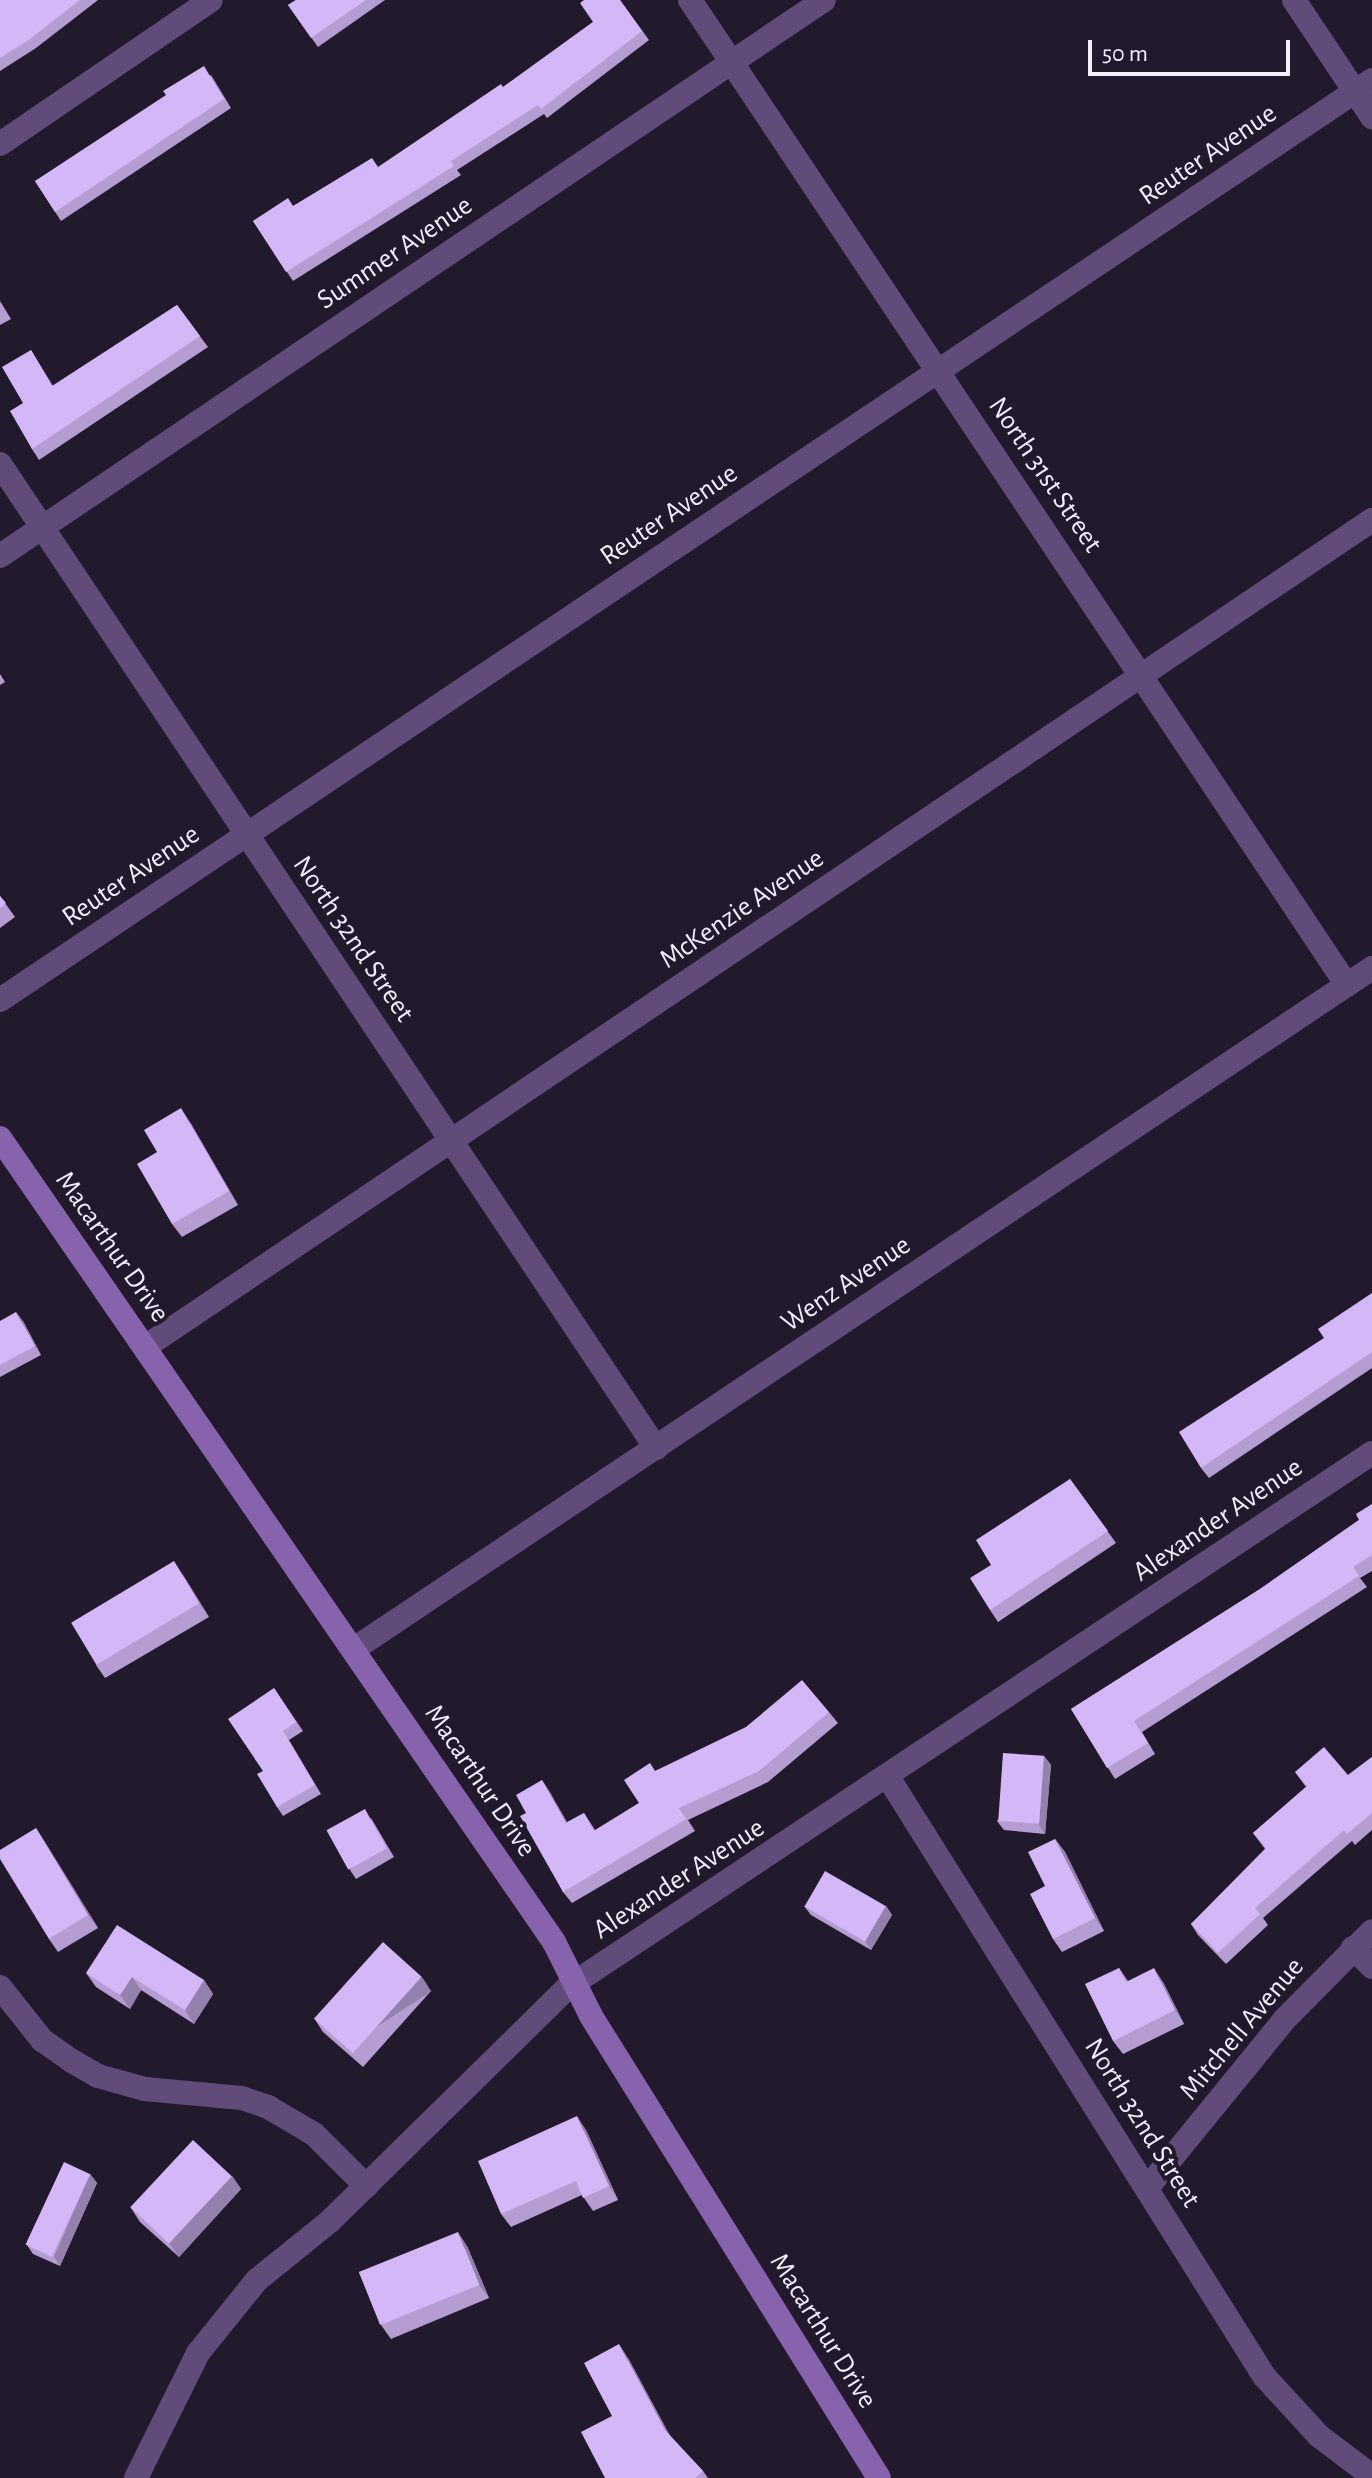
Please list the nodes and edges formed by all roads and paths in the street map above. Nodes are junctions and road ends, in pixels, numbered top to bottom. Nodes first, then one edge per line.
1 (211, 0) edge
2 (690, 0) edge
3 (824, 0) edge
4 (1294, 0) edge
5 (732, 62) junction
6 (1364, 86) edge
7 (1372, 117) edge
8 (0, 144) edge
9 (939, 371) junction
10 (0, 464) edge
11 (1372, 520) edge
12 (42, 527) junction
13 (0, 556) edge
14 (1142, 676) junction
15 (247, 834) junction
16 (1372, 968) edge
17 (1347, 985) junction
18 (0, 1000) edge
19 (0, 1138) edge
20 (450, 1140) junction
21 (145, 1347) junction
22 (656, 1448) junction
23 (1372, 1453) edge
24 (354, 1649) junction
25 (888, 1777) junction
26 (1372, 1931) edge
27 (1353, 1948) junction
28 (1372, 1967) edge
29 (575, 1983) junction
30 (0, 1987) edge
31 (366, 2186) junction
32 (1148, 2187) junction
33 (1372, 2476) edge
34 (136, 2478) edge
35 (879, 2478) edge

1 - 8 street
2 - 5 street, North 31st Street
3 - 5 street, Summer Avenue
4 - 6 street
5 - 9 street, North 31st Street
5 - 12 street, Summer Avenue
6 - 7 street
6 - 9 street, Reuter Avenue
9 - 14 street, North 31st Street
9 - 15 street, Reuter Avenue
10 - 12 street, North 32nd Street
11 - 14 street, McKenzie Avenue
12 - 13 street, Summer Avenue
12 - 15 street, North 32nd Street
14 - 17 street, North 31st Street
14 - 20 street, McKenzie Avenue
15 - 18 street, Reuter Avenue
15 - 20 street, North 32nd Street
16 - 17 street, Wenz Avenue
17 - 22 street, Wenz Avenue
19 - 21 main road, Macarthur Drive
20 - 21 street, McKenzie Avenue
20 - 22 street, North 32nd Street
21 - 24 main road, Macarthur Drive
22 - 24 street, Wenz Avenue
23 - 25 street, Alexander Avenue
24 - 29 main road, Macarthur Drive
25 - 29 street, Alexander Avenue
25 - 32 street, North 32nd Street
26 - 27 street, Mitchell Avenue
27 - 28 street
27 - 32 street, Mitchell Avenue
29 - 31 street, Alexander Avenue
29 - 35 main road, Macarthur Drive
30 - 31 street
31 - 34 street, Alexander Avenue
32 - 33 street, North 32nd Street

